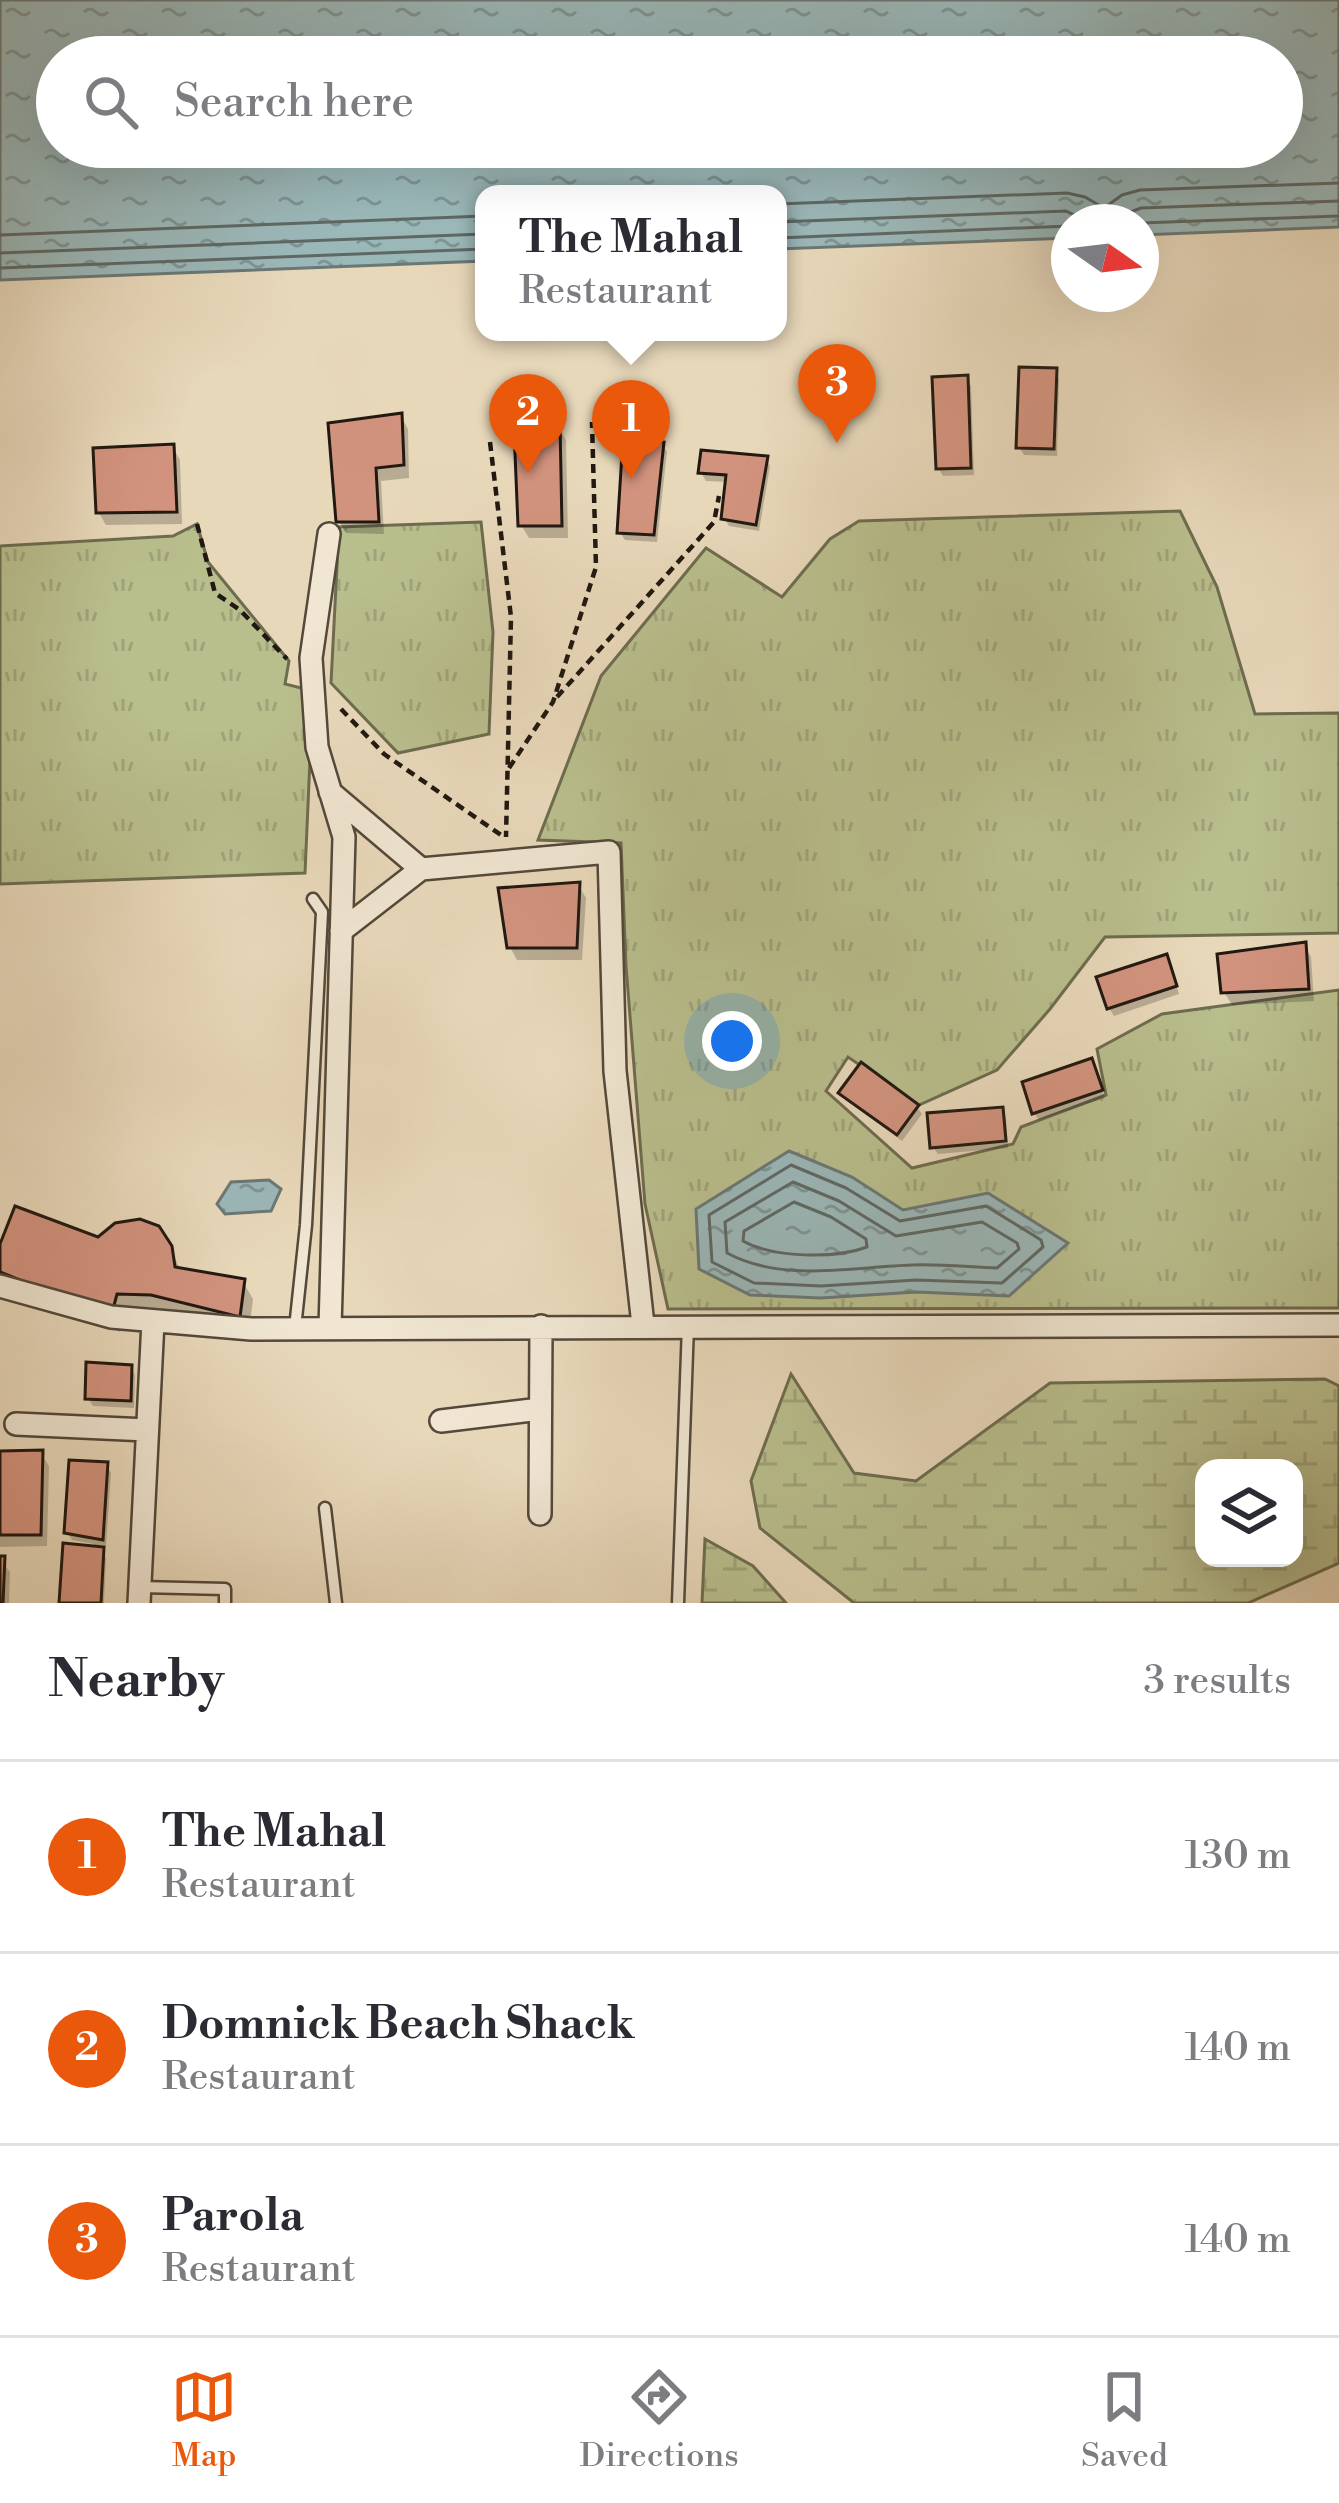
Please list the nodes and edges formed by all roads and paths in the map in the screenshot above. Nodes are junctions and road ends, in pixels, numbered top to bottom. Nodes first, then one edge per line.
1 (592, 422) dead end
2 (490, 442) dead end
3 (719, 496) dead end
4 (197, 524) dead end
5 (328, 534) dead end
6 (312, 684) junction
7 (332, 698) dead end
8 (553, 701) junction
9 (509, 767) junction
10 (330, 792) junction
11 (421, 868) junction
12 (313, 899) dead end
13 (341, 931) junction
14 (0, 1286) edge
15 (153, 1321) junction
16 (643, 1325) junction
17 (688, 1325) junction
18 (1339, 1325) edge
19 (541, 1326) junction
20 (295, 1328) junction
21 (330, 1328) junction
22 (541, 1409) junction
23 (441, 1420) dead end
24 (16, 1424) dead end
25 (147, 1430) junction
26 (325, 1508) dead end
27 (541, 1514) dead end
28 (139, 1595) edge
29 (225, 1603) edge
30 (336, 1603) edge
31 (678, 1603) edge

1 - 8 path
2 - 9 path
3 - 8 path
4 - 6 path
5 - 6 street
6 - 10 street
7 - 9 path
8 - 9 path
10 - 11 street
10 - 13 street
11 - 13 street
11 - 16 street
12 - 20 lane
13 - 21 street
14 - 15 street
15 - 20 street
15 - 25 street
16 - 17 street
16 - 19 street
17 - 18 street
17 - 31 lane
19 - 21 street
19 - 22 street
20 - 21 street
22 - 23 street
22 - 27 street
24 - 25 street
25 - 28 street
26 - 30 lane
28 - 29 lane

